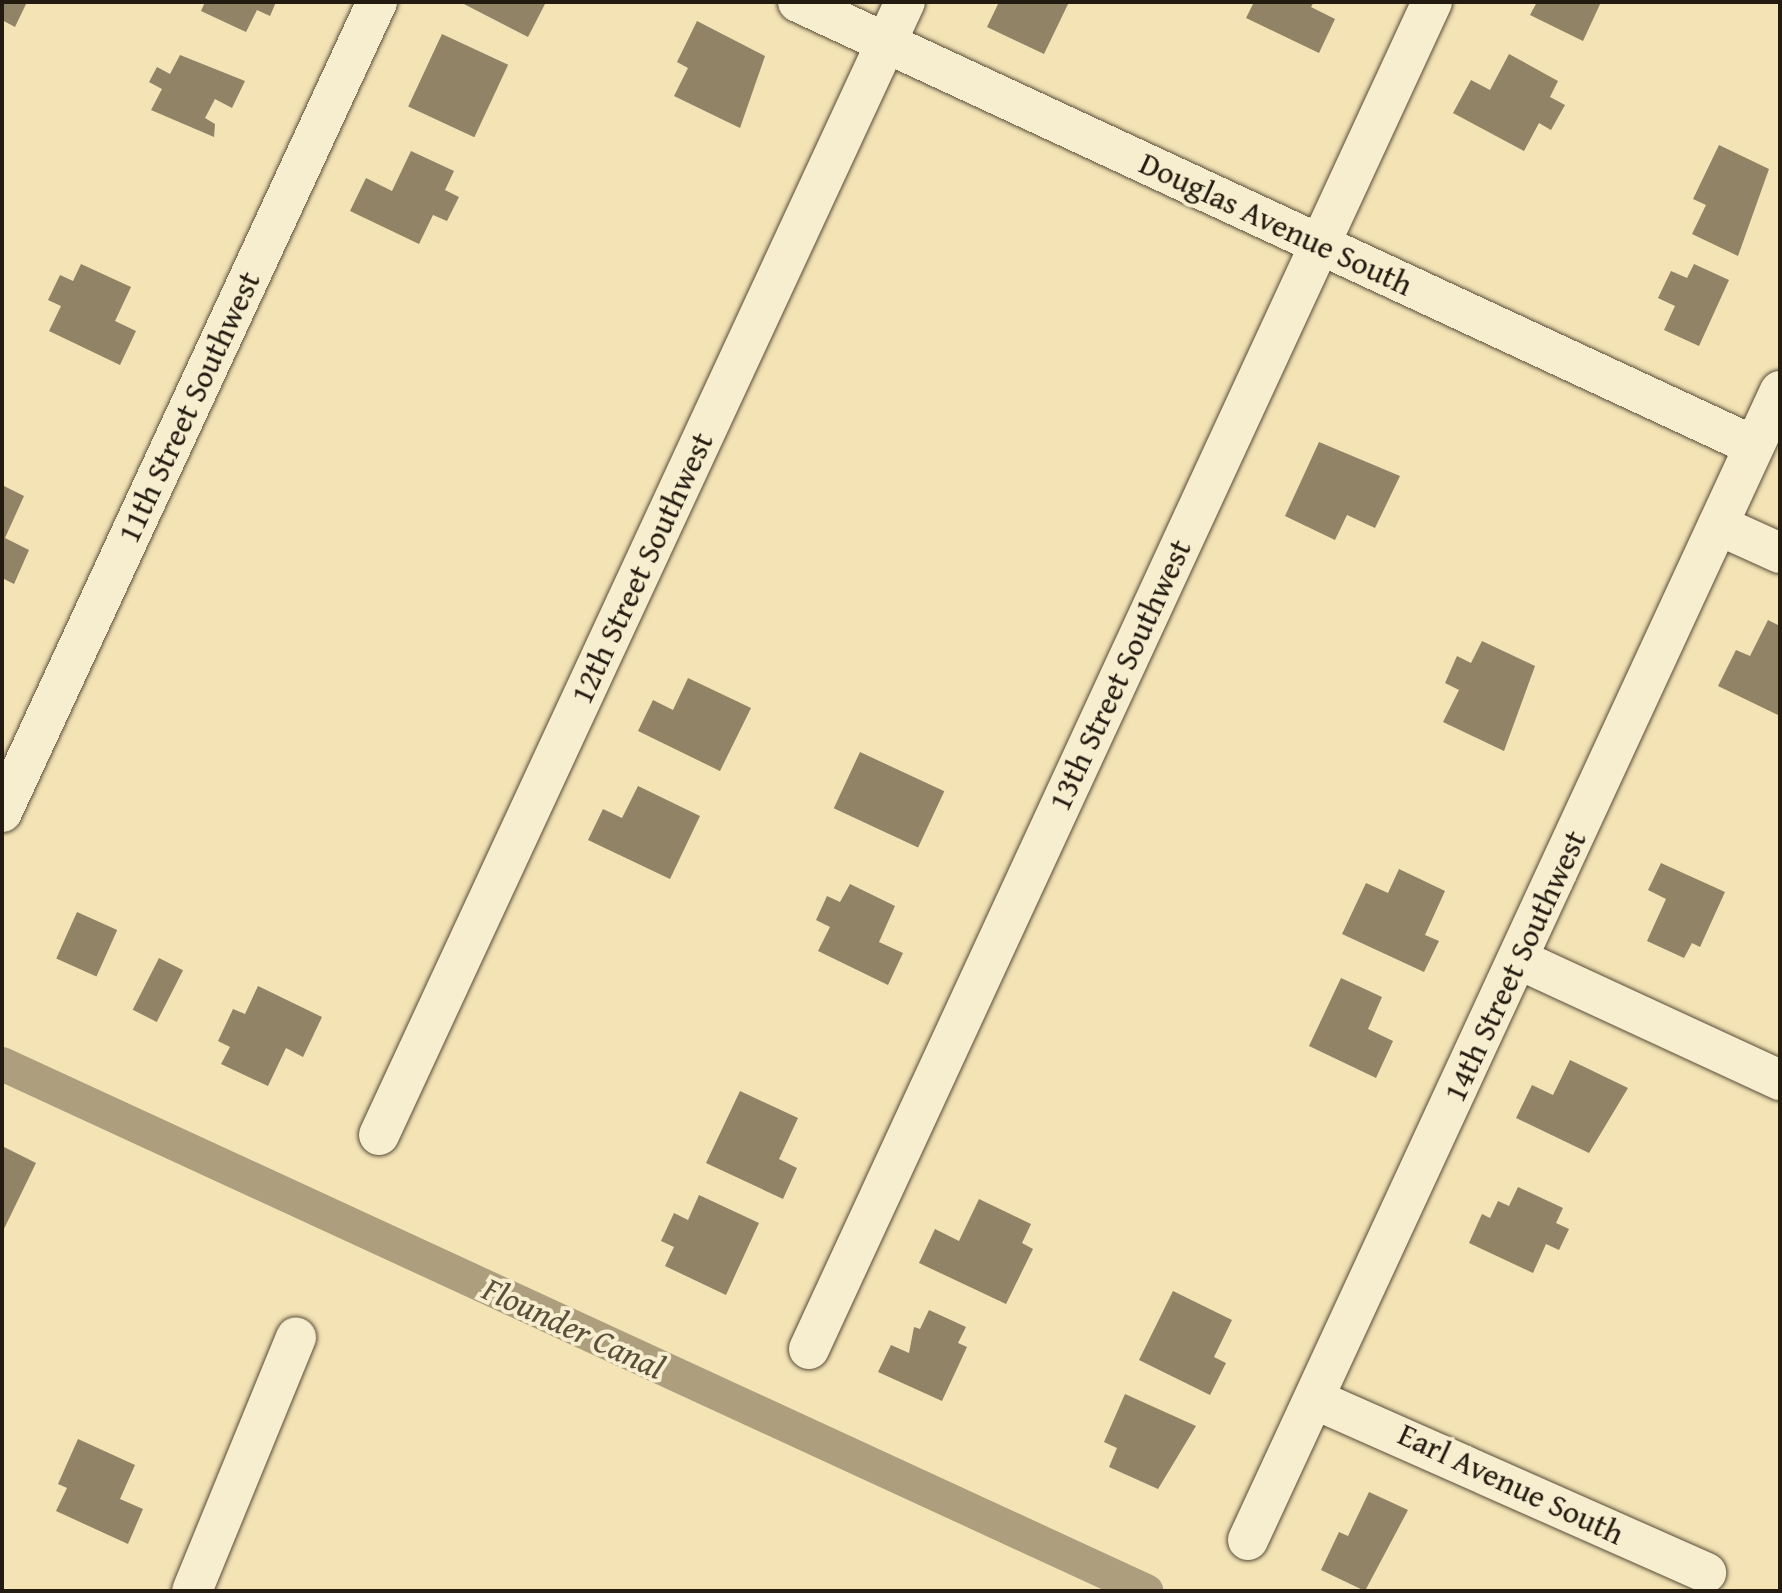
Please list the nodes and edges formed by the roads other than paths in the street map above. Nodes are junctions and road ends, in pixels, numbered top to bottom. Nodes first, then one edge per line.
1 (377, 2) edge
2 (798, 2) edge
3 (905, 2) edge
4 (1432, 2) edge
5 (886, 42) junction
6 (1317, 244) junction
7 (1780, 391) edge
8 (1754, 446) junction
9 (1718, 525) junction
10 (1780, 553) edge
11 (2, 812) edge
12 (1518, 959) junction
13 (1780, 1080) edge
14 (379, 1135) dead end
15 (296, 1337) dead end
16 (809, 1349) dead end
17 (1314, 1399) junction
18 (1248, 1540) dead end
19 (1706, 1573) dead end
20 (192, 1591) edge

1 - 11 street, 11th Street Southwest
2 - 5 street, Douglas Avenue South
3 - 5 street, 12th Street Southwest
4 - 6 street, 13th Street Southwest
5 - 6 street, Douglas Avenue South
5 - 14 street, 12th Street Southwest
6 - 8 street, Douglas Avenue South
6 - 16 street, 13th Street Southwest
7 - 8 street, 14th Street Southwest
8 - 9 street, 14th Street Southwest
9 - 10 street
9 - 12 street, 14th Street Southwest
12 - 13 street
12 - 17 street, 14th Street Southwest
15 - 20 street
17 - 18 street, 14th Street Southwest
17 - 19 street, Earl Avenue South

